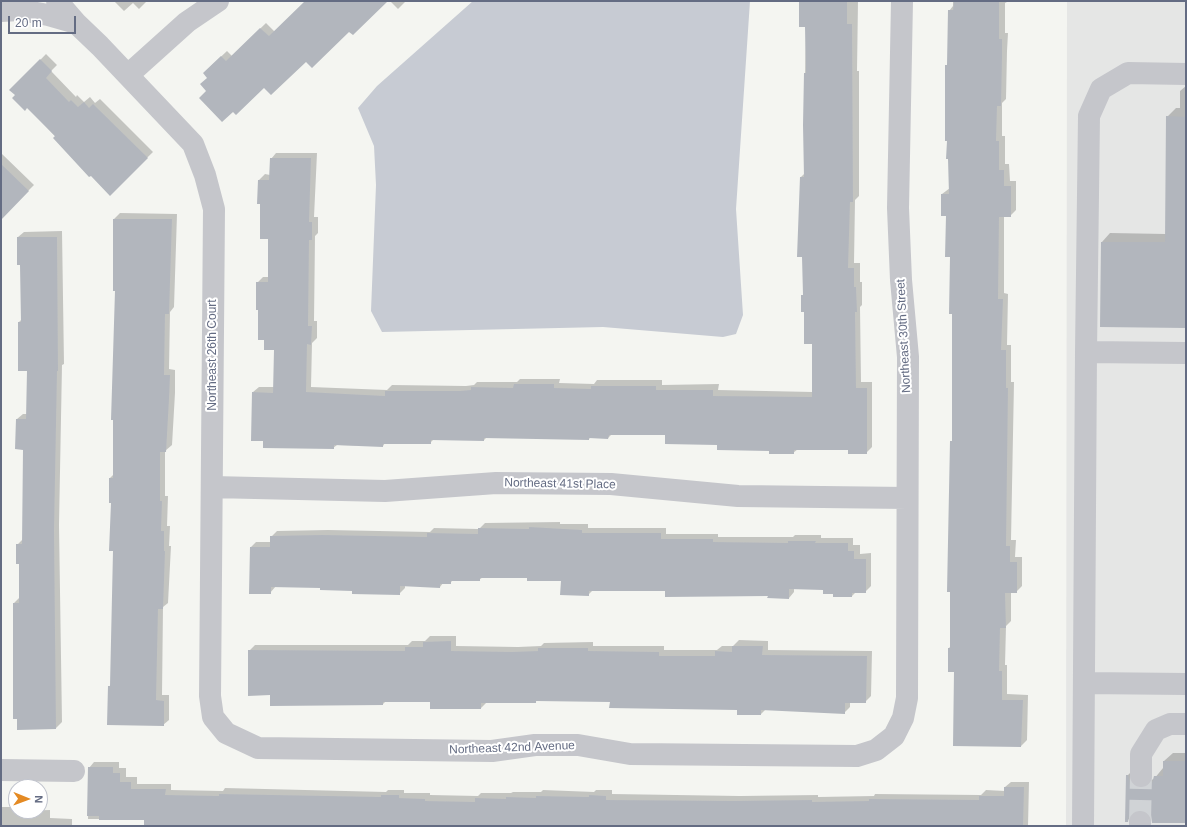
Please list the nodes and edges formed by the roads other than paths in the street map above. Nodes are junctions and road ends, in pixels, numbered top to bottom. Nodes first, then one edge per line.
1 (57, 1) edge
2 (218, 1) edge
3 (902, 1) edge
4 (1, 12) edge
5 (76, 23) junction
6 (1186, 74) edge
7 (128, 75) junction
8 (1086, 352) junction
9 (1186, 353) edge
10 (212, 487) junction
11 (907, 498) junction
12 (1084, 684) junction
13 (1186, 684) edge
14 (903, 718) joint
15 (1186, 724) edge
16 (226, 733) joint
17 (1, 770) edge
18 (74, 771) dead end
19 (1141, 776) tunnel mouth
20 (1083, 826) edge

1 - 5 street, Northeast 26th Court
2 - 7 street
3 - 11 street, Northeast 30th Street
4 - 5 street
5 - 7 street, Northeast 26th Court
6 - 8 street
7 - 10 street, Northeast 26th Court
8 - 9 street
8 - 12 street
10 - 11 street, Northeast 41st Place
10 - 16 street, Northeast 26th Court
11 - 14 street, Northeast 30th Street
12 - 13 street
12 - 20 street
14 - 16 street, Northeast 42nd Avenue
15 - 19 street
17 - 18 street

